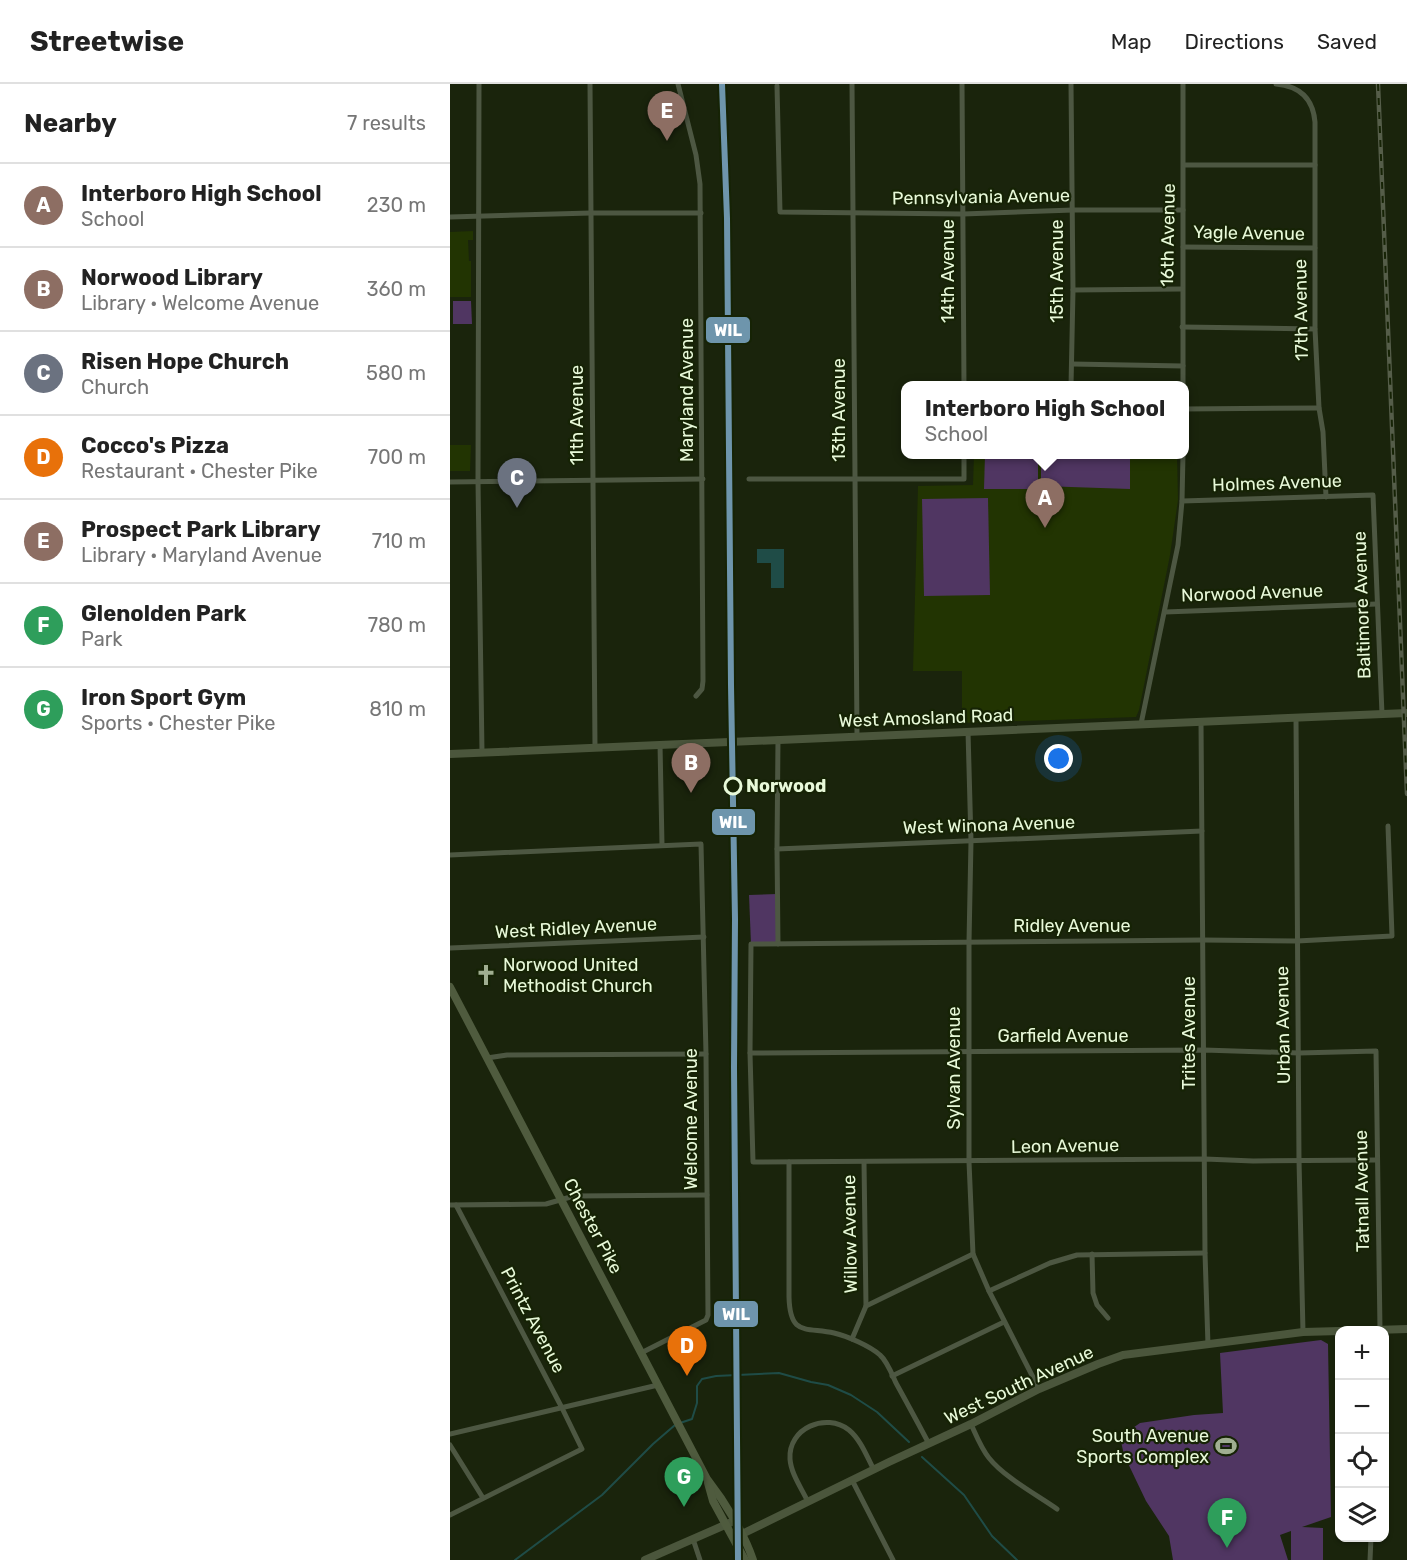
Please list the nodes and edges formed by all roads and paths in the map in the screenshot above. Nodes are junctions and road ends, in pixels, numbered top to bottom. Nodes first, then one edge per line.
1 (479, 84) edge
2 (590, 84) edge
3 (678, 84) edge
4 (852, 84) edge
5 (962, 84) edge
6 (1071, 84) edge
7 (1183, 84) edge
8 (1276, 84) edge
9 (777, 86) dead end
10 (1184, 165) junction
11 (1315, 165) junction
12 (1073, 210) junction
13 (1183, 210) junction
14 (591, 213) junction
15 (701, 213) junction
16 (853, 213) junction
17 (963, 214) junction
18 (450, 217) edge
19 (480, 217) junction
20 (1183, 247) junction
21 (1315, 248) junction
22 (1182, 289) junction
23 (1073, 290) junction
24 (1182, 327) junction
25 (1315, 329) junction
26 (1072, 364) junction
27 (1183, 366) junction
28 (964, 381) edge
29 (1071, 381) edge
30 (1183, 381) edge
31 (1319, 408) junction
32 (1189, 409) edge
33 (964, 459) edge
34 (1183, 459) edge
35 (703, 479) junction
36 (749, 479) dead end
37 (855, 479) junction
38 (478, 481) junction
39 (592, 481) junction
40 (450, 482) edge
41 (1373, 495) joint
42 (1326, 497) junction
43 (1182, 501) junction
44 (1377, 603) junction
45 (1165, 612) junction
46 (696, 696) dead end
47 (1405, 713) edge
48 (1382, 714) junction
49 (1296, 718) junction
50 (1202, 722) junction
51 (1141, 724) junction
52 (968, 731) junction
53 (856, 736) junction
54 (778, 739) junction
55 (660, 744) junction
56 (595, 747) junction
57 (482, 752) junction
58 (450, 754) edge
59 (1388, 826) dead end
60 (1202, 831) junction
61 (971, 841) junction
62 (662, 845) junction
63 (777, 849) junction
64 (450, 855) edge
65 (704, 937) junction
66 (1203, 940) junction
67 (1297, 941) junction
68 (969, 942) junction
69 (778, 944) junction
70 (450, 948) edge
71 (450, 987) edge
72 (1204, 1050) junction
73 (1376, 1051) joint
74 (969, 1052) junction
75 (750, 1053) junction
76 (1299, 1053) junction
77 (706, 1054) junction
78 (487, 1058) junction
79 (1205, 1159) junction
80 (1299, 1160) junction
81 (1377, 1160) junction
82 (789, 1162) junction
83 (864, 1162) junction
84 (969, 1162) junction
85 (707, 1195) junction
86 (561, 1200) junction
87 (453, 1205) edge
88 (1205, 1253) junction
89 (973, 1254) junction
90 (1092, 1254) junction
91 (989, 1291) junction
92 (866, 1306) junction
93 (1108, 1318) dead end
94 (1004, 1322) junction
95 (1380, 1326) edge
96 (1407, 1329) edge
97 (1389, 1330) edge
98 (1335, 1331) edge
99 (1303, 1332) junction
100 (852, 1339) junction
101 (1208, 1345) junction
102 (641, 1353) junction
103 (892, 1376) junction
104 (658, 1385) junction
105 (1040, 1389) junction
106 (562, 1408) junction
107 (971, 1424) junction
108 (450, 1434) edge
109 (929, 1444) junction
110 (450, 1445) edge
111 (873, 1470) junction
112 (852, 1480) junction
113 (483, 1498) junction
114 (808, 1502) junction
115 (1057, 1509) dead end
116 (450, 1515) edge
117 (730, 1523) junction
118 (737, 1537) junction
119 (693, 1539) junction
120 (1371, 1542) edge
121 (645, 1560) edge
122 (700, 1560) edge
123 (745, 1560) edge
124 (753, 1560) edge
125 (893, 1560) edge
126 (1371, 1560) edge

1 - 19 street
2 - 14 street, 11th Avenue
3 - 15 street, Maryland Avenue
4 - 16 street, 13th Avenue
5 - 17 street, 14th Avenue
6 - 12 street, 15th Avenue
7 - 10 street, 16th Avenue
8 - 11 street, 17th Avenue
9 - 16 street, Pennsylvania Avenue
10 - 11 street
10 - 13 street, 16th Avenue
11 - 21 street, 17th Avenue
12 - 13 street, Pennsylvania Avenue
12 - 17 street, Pennsylvania Avenue
12 - 23 street, 15th Avenue
13 - 20 street, 16th Avenue
14 - 15 street
14 - 19 street
14 - 39 street, 11th Avenue
15 - 35 street, Maryland Avenue
16 - 17 street, Pennsylvania Avenue
16 - 37 street, 13th Avenue
17 - 28 street, 14th Avenue
18 - 19 street
19 - 38 street
20 - 21 street, Yagle Avenue
20 - 22 street, 16th Avenue
21 - 25 street, 17th Avenue
22 - 23 street
22 - 24 street, 16th Avenue
23 - 26 street, 15th Avenue
24 - 25 street
24 - 27 street, 16th Avenue
25 - 31 street, 17th Avenue
26 - 27 street
26 - 29 street, 15th Avenue
27 - 30 street, 16th Avenue
31 - 32 street
31 - 42 street, 17th Avenue
33 - 37 street
34 - 43 street
35 - 39 street
35 - 46 street, Maryland Avenue
36 - 37 street
37 - 53 street, 13th Avenue
38 - 39 street
38 - 40 street
38 - 57 street
39 - 56 street, 11th Avenue
41 - 42 street, Holmes Avenue
41 - 44 street, Baltimore Avenue
42 - 43 street, Holmes Avenue
43 - 45 street
44 - 45 street, Norwood Avenue
44 - 48 street, Baltimore Avenue
45 - 51 street
47 - 48 street, West Amosland Road
48 - 49 street, West Amosland Road
49 - 50 street, West Amosland Road
49 - 67 street, Urban Avenue
50 - 51 street, West Amosland Road
50 - 60 street, Trites Avenue
51 - 52 street, West Amosland Road
52 - 53 street, West Amosland Road
52 - 61 street, Sylvan Avenue
53 - 54 street, West Amosland Road
54 - 55 street, West Amosland Road
54 - 63 street
55 - 56 street, West Amosland Road
55 - 62 street
56 - 57 street, West Amosland Road
57 - 58 street, West Amosland Road
59 - 67 street, Ridley Avenue
60 - 61 street, West Winona Avenue
60 - 66 street, Trites Avenue
61 - 63 street, West Winona Avenue
61 - 68 street, Sylvan Avenue
62 - 64 street
62 - 65 street, Welcome Avenue
63 - 69 street
65 - 70 street, West Ridley Avenue
65 - 77 street, Welcome Avenue
66 - 67 street, Ridley Avenue
66 - 68 street, Ridley Avenue
66 - 72 street, Trites Avenue
67 - 76 street, Urban Avenue
68 - 69 street, Ridley Avenue
68 - 74 street, Sylvan Avenue
69 - 75 street, Ridley Avenue
71 - 78 main road, Chester Pike
72 - 74 street, Garfield Avenue
72 - 76 street, Garfield Avenue
72 - 79 street, Trites Avenue
73 - 76 street, Garfield Avenue
73 - 81 street, Tatnall Avenue
74 - 75 street, Garfield Avenue
74 - 84 street, Sylvan Avenue
75 - 82 street, Leon Avenue
76 - 80 street, Urban Avenue
77 - 78 street
77 - 85 street, Welcome Avenue
78 - 86 main road, Chester Pike
79 - 80 street, Leon Avenue
79 - 84 street, Leon Avenue
79 - 88 street, Trites Avenue
80 - 81 street, Leon Avenue
80 - 99 street, Urban Avenue
81 - 95 street, Tatnall Avenue
82 - 83 street, Leon Avenue
82 - 100 street
83 - 84 street, Leon Avenue
83 - 92 street, Willow Avenue
84 - 89 street, Sylvan Avenue
85 - 86 street
85 - 102 street, Welcome Avenue
86 - 87 street
86 - 102 main road, Chester Pike
87 - 106 street, Printz Avenue
88 - 90 street
88 - 101 street, Trites Avenue
89 - 91 street, Sylvan Avenue
89 - 92 street
90 - 91 street
90 - 93 street
91 - 94 street, Sylvan Avenue
92 - 100 street
94 - 103 street
94 - 105 street, Sylvan Avenue
96 - 97 street
98 - 99 street, West South Avenue
99 - 101 street, West South Avenue
100 - 103 street
101 - 105 street, West South Avenue
102 - 104 main road, Chester Pike
103 - 109 street
104 - 106 street
104 - 117 main road, Chester Pike
105 - 107 street, West South Avenue
106 - 108 street
106 - 113 street, Printz Avenue
107 - 109 street, West South Avenue
107 - 115 street
109 - 111 street, West South Avenue
110 - 113 street
111 - 112 street, West South Avenue
111 - 114 street
112 - 114 street, West South Avenue
112 - 125 street
113 - 116 street
114 - 118 street, West South Avenue
117 - 118 main road, Chester Pike
117 - 119 street
118 - 123 main road, Chester Pike
118 - 124 main road, Chester Pike
119 - 121 street
119 - 122 street
120 - 126 street

